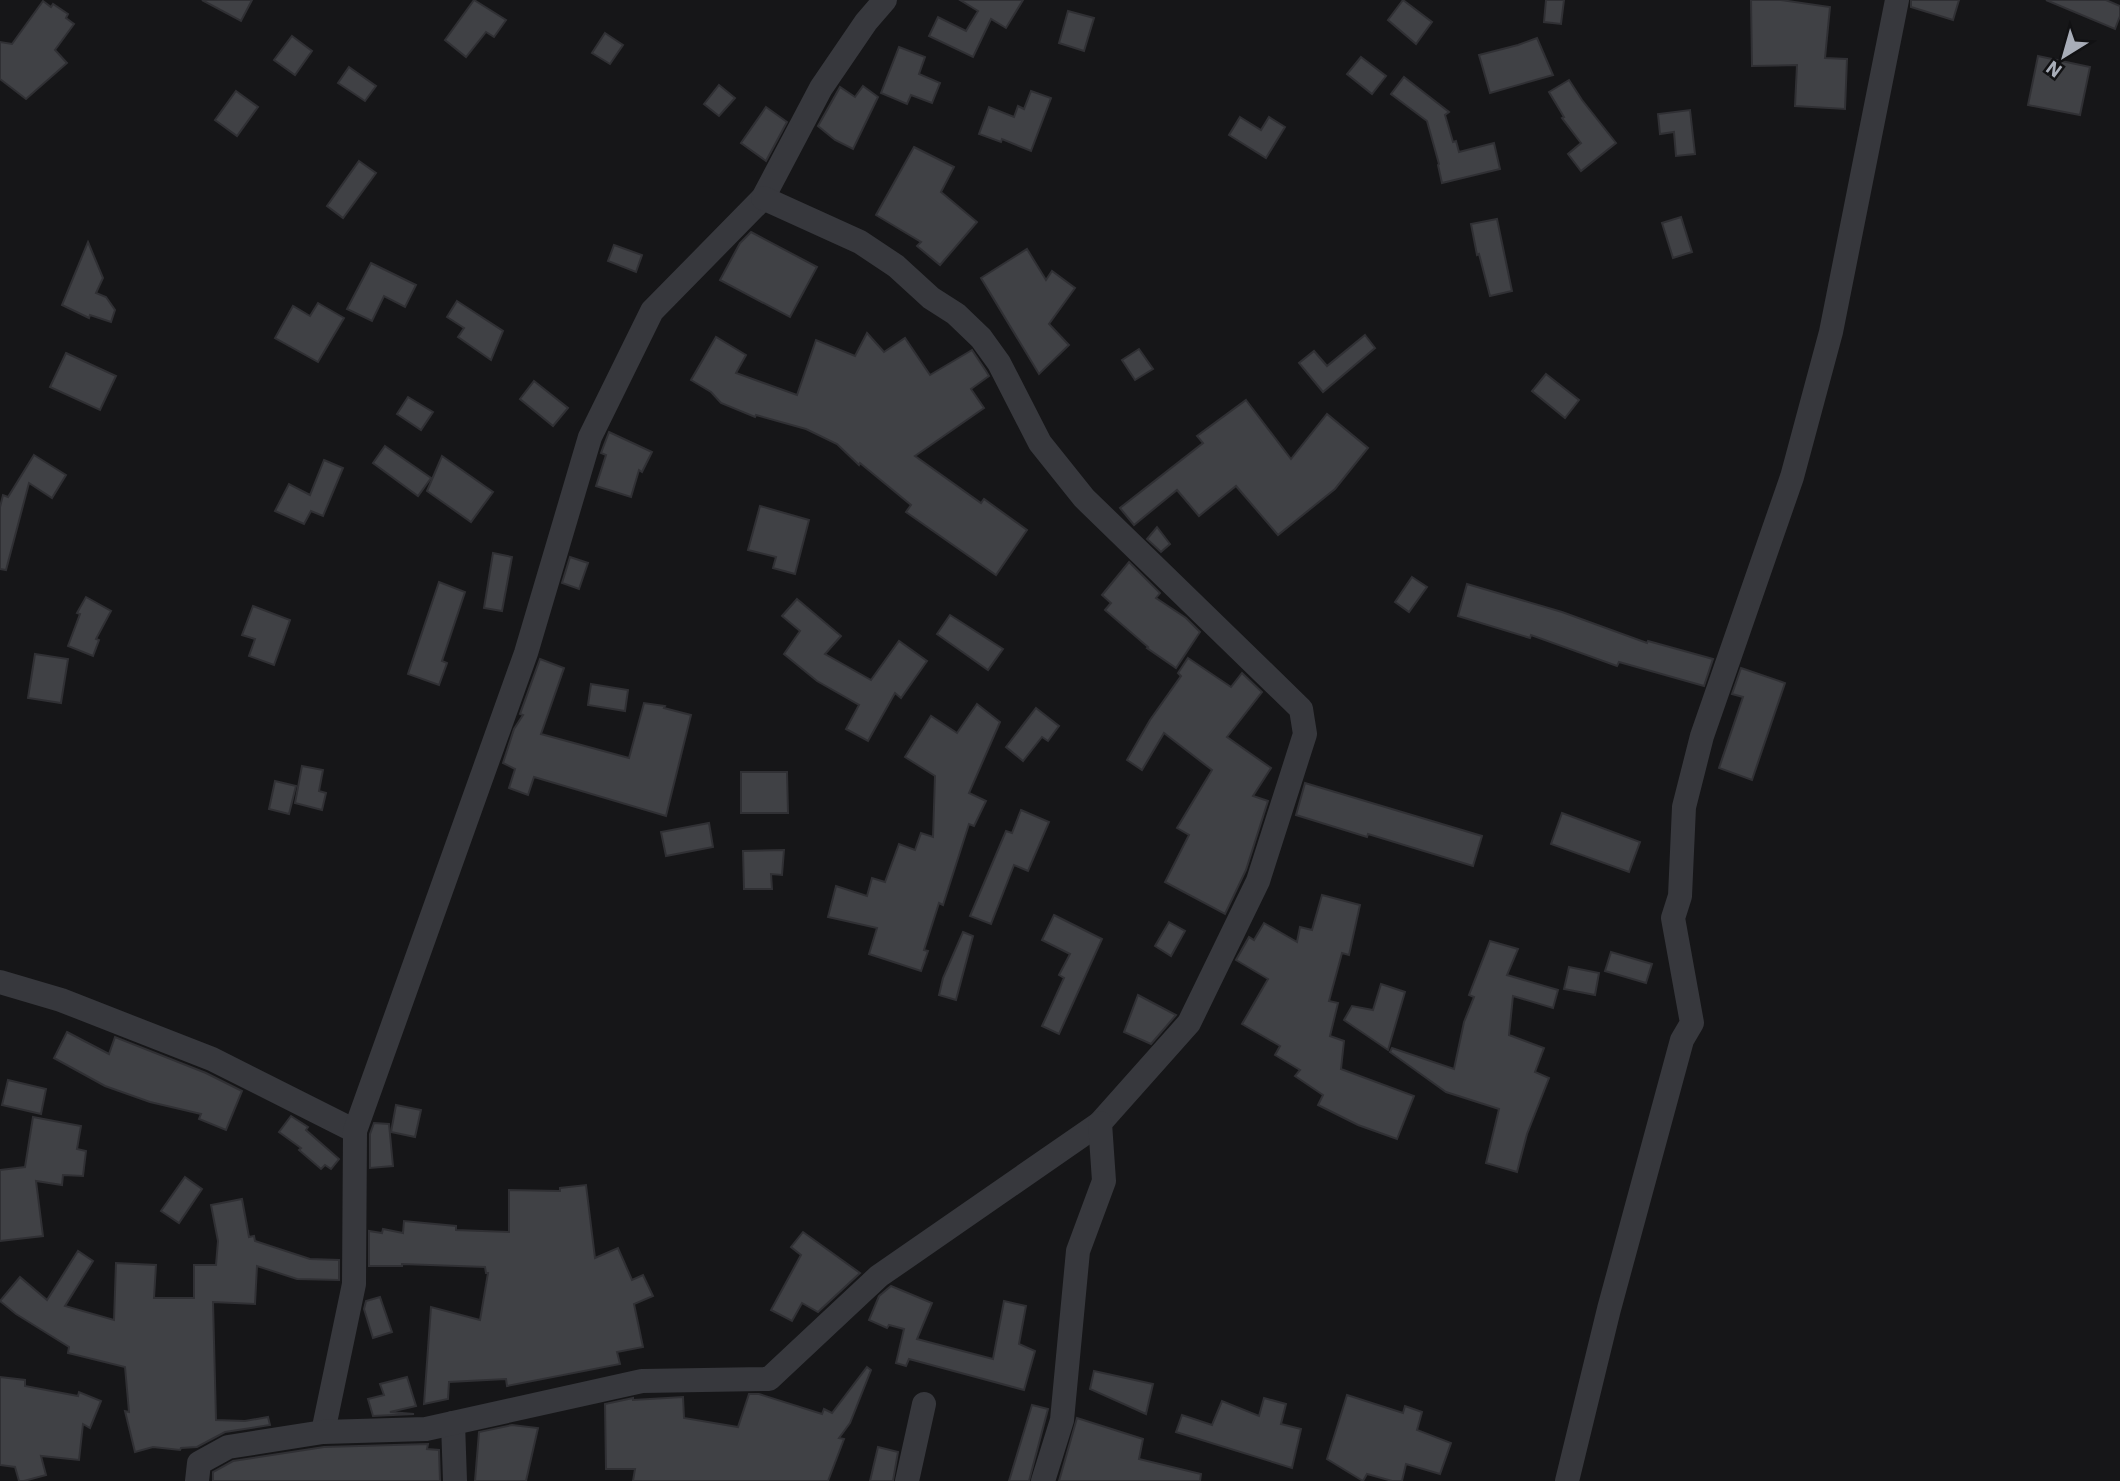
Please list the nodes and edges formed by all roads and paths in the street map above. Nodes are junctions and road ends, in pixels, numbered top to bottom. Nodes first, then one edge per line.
1 (885, 0) edge
2 (1897, 0) edge
3 (763, 198) junction
4 (0, 982) edge
5 (1100, 1123) junction
6 (355, 1131) junction
7 (924, 1404) dead end
8 (453, 1423) junction
9 (323, 1432) junction
10 (197, 1481) edge
11 (455, 1481) edge
12 (907, 1481) edge
13 (1043, 1481) edge
14 (1567, 1481) edge

1 - 3 street
2 - 14 street
3 - 5 street
3 - 6 street
4 - 6 street
5 - 8 street
5 - 13 street
6 - 9 street
7 - 12 street
8 - 9 street
8 - 11 street
9 - 10 street

